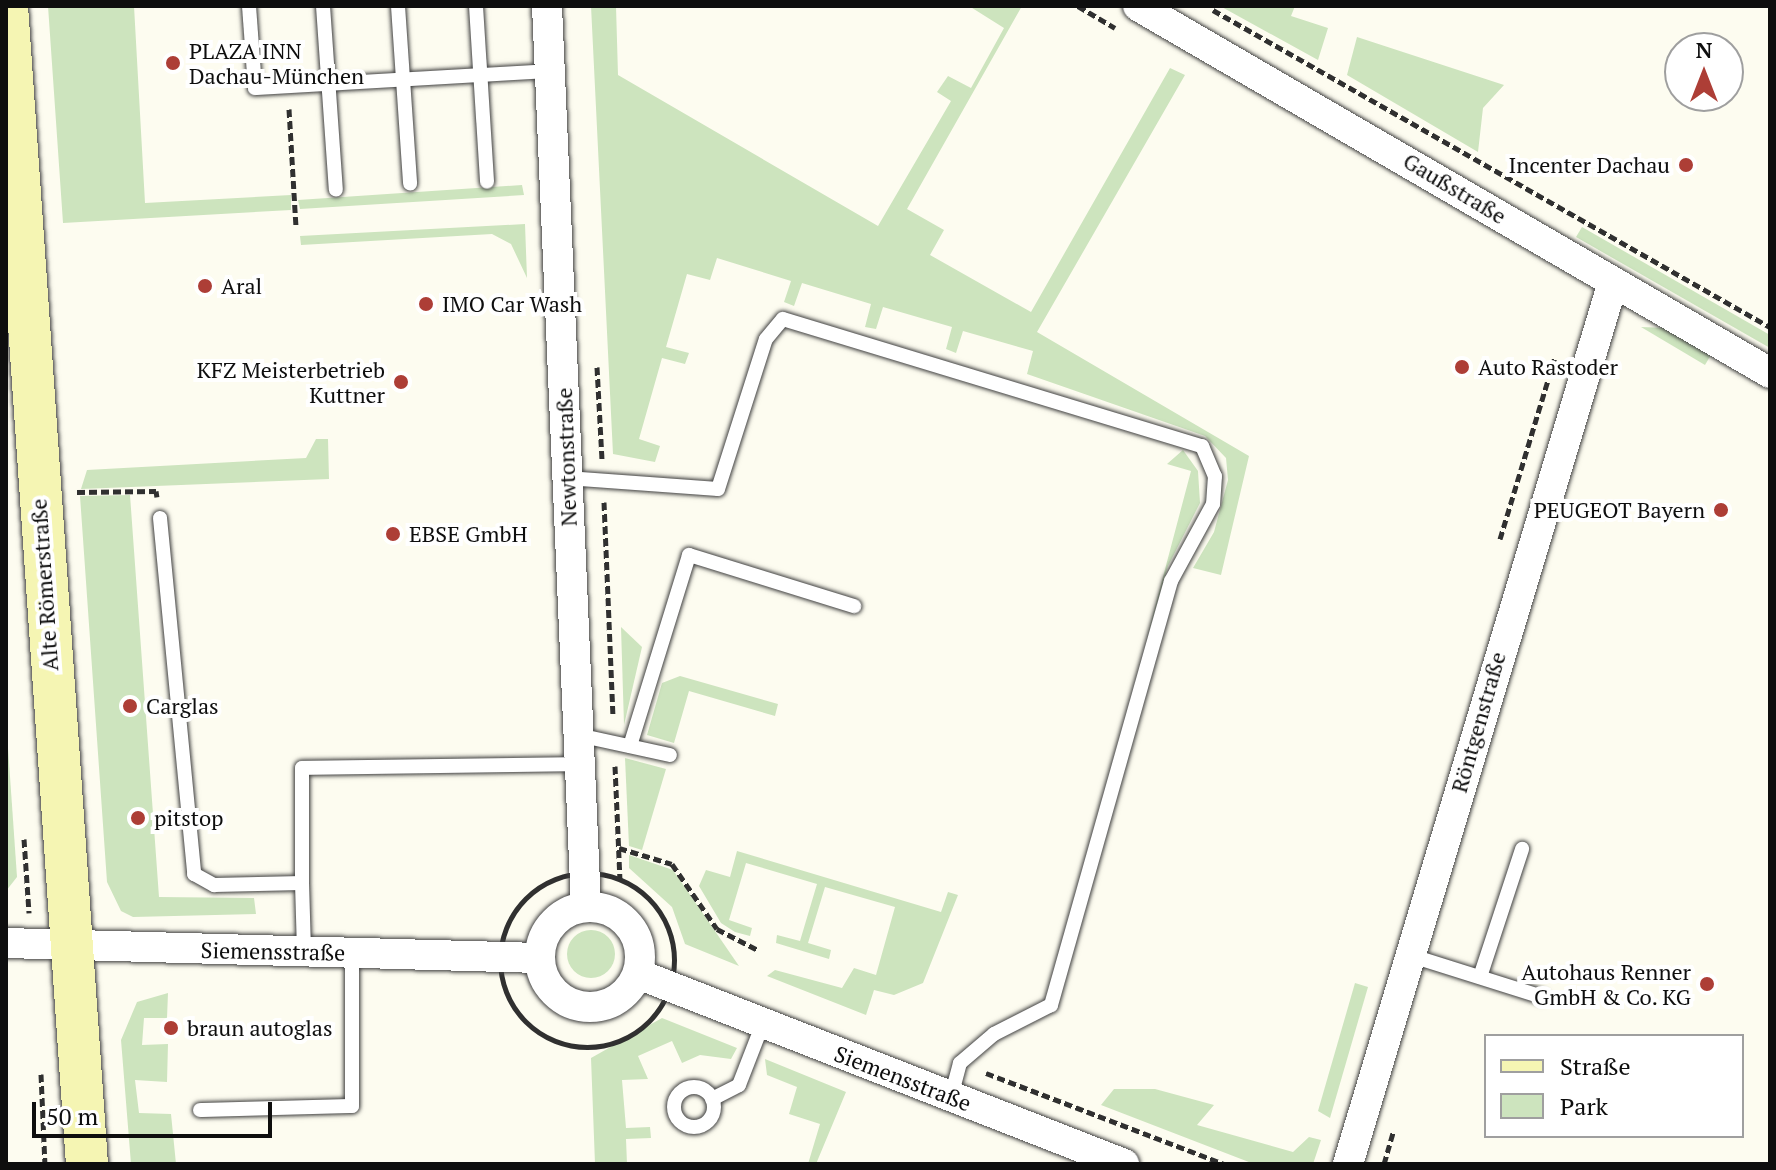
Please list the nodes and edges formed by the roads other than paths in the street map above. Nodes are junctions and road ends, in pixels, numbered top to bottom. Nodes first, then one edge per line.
1 (7, 6) edge
2 (249, 6) edge
3 (323, 6) edge
4 (398, 6) edge
5 (476, 6) edge
6 (547, 6) edge
7 (1138, 6) edge
8 (550, 71) junction
9 (480, 75) junction
10 (403, 80) junction
11 (329, 84) junction
12 (487, 182) dead end
13 (410, 184) dead end
14 (336, 190) dead end
15 (14, 278) edge
16 (1613, 282) junction
17 (1770, 373) edge
18 (567, 478) junction
19 (160, 518) road end
20 (854, 606) dead end
21 (630, 746) junction
22 (579, 749) junction
23 (670, 755) dead end
24 (1522, 849) dead end
25 (302, 883) junction
26 (586, 907) junction
27 (6, 943) edge
28 (70, 947) junction
29 (304, 952) junction
30 (352, 953) junction
31 (1409, 955) junction
32 (540, 958) junction
33 (638, 974) junction
34 (1480, 977) junction
35 (1542, 997) dead end
36 (763, 1023) junction
37 (951, 1097) junction
38 (712, 1099) dead end
39 (200, 1110) dead end
40 (87, 1164) edge
41 (1124, 1164) edge
42 (1348, 1164) edge

1 - 15 main road, Alte Römerstraße
2 - 11 lane
3 - 11 lane
4 - 10 lane
5 - 9 lane
6 - 8 street, Newtonstraße
7 - 16 street, Gaußstraße
8 - 9 lane
8 - 18 street, Newtonstraße
9 - 10 lane
9 - 12 lane
10 - 11 lane
10 - 13 lane
11 - 14 lane
15 - 28 main road, Alte Römerstraße
16 - 17 street, Gaußstraße
16 - 31 street, Röntgenstraße
18 - 22 street, Newtonstraße
18 - 37 lane
19 - 25 lane
20 - 21 lane
21 - 22 lane
21 - 23 lane
22 - 25 lane
22 - 26 street, Newtonstraße
24 - 34 lane
25 - 29 lane
26 - 32 street
26 - 33 street
27 - 28 street, Siemensstraße
28 - 29 street, Siemensstraße
28 - 40 main road, Alte Römerstraße
29 - 30 street, Siemensstraße
30 - 32 street, Siemensstraße
30 - 39 lane
31 - 34 lane
31 - 42 street, Röntgenstraße
32 - 33 street
33 - 36 street, Siemensstraße
34 - 35 lane
36 - 37 street, Siemensstraße
36 - 38 lane
37 - 41 street, Siemensstraße

